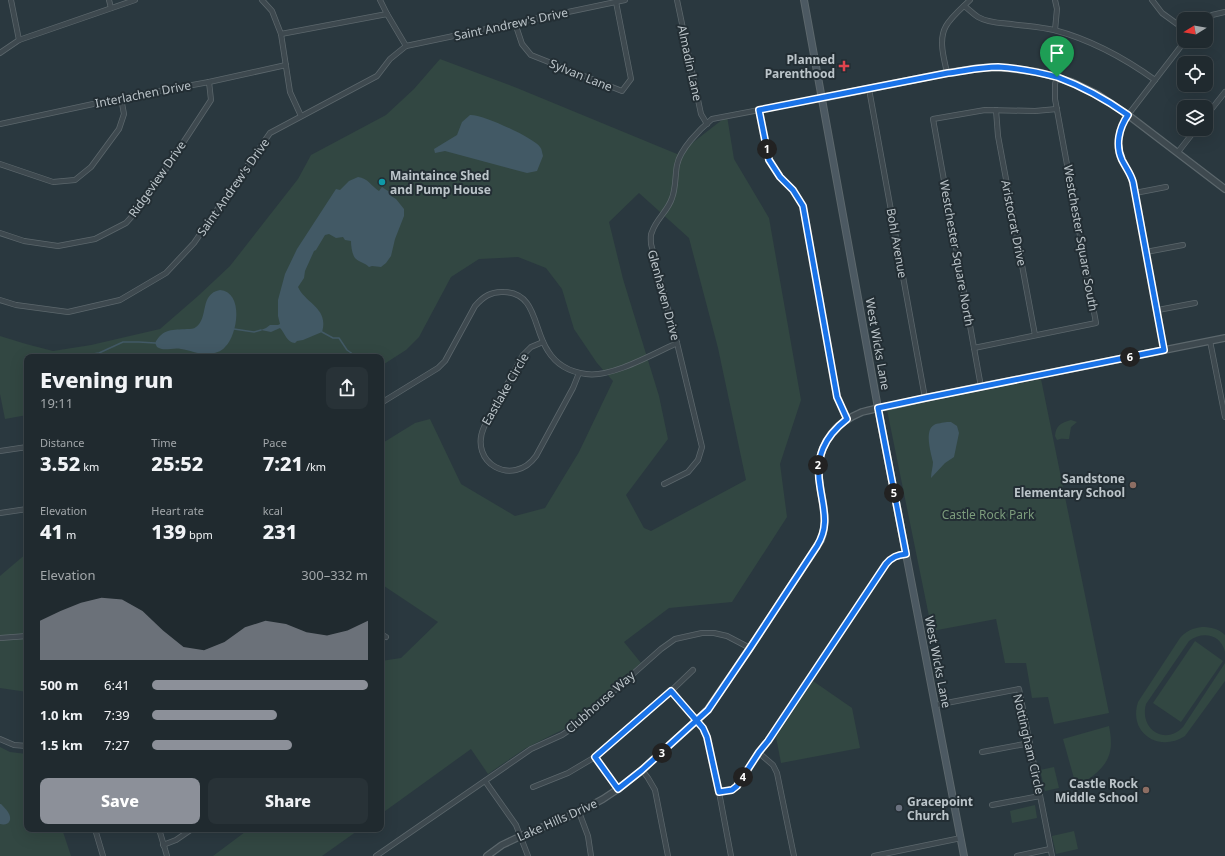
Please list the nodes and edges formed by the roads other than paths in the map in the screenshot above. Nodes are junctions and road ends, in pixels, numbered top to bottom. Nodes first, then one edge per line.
1 (11, 0) edge
2 (109, 0) edge
3 (135, 0) edge
4 (262, 0) edge
5 (380, 0) edge
6 (625, 0) edge
7 (677, 0) edge
8 (804, 0) edge
9 (969, 0) edge
10 (1055, 0) edge
11 (1152, 0) edge
12 (616, 2) junction
13 (964, 6) junction
14 (111, 8) junction
15 (1225, 12) edge
16 (387, 14) junction
17 (1213, 15) edge
18 (515, 23) junction
19 (1177, 24) edge
20 (1055, 30) junction
21 (281, 34) junction
22 (20, 40) junction
23 (406, 46) junction
24 (1179, 48) edge
25 (0, 53) edge
26 (286, 65) junction
27 (948, 73) junction
28 (1057, 77) junction
29 (1154, 80) junction
30 (209, 82) junction
31 (869, 89) junction
32 (1225, 92) edge
33 (121, 98) junction
34 (822, 98) junction
35 (1213, 107) edge
36 (1057, 109) junction
37 (759, 110) junction
38 (996, 110) junction
39 (1128, 115) junction
40 (301, 116) junction
41 (0, 124) edge
42 (707, 124) junction
43 (1191, 136) edge
44 (1178, 152) junction
45 (0, 164) edge
46 (1166, 187) dead end
47 (1225, 189) edge
48 (1135, 193) junction
49 (0, 233) edge
50 (1183, 245) dead end
51 (1146, 252) junction
52 (0, 300) edge
53 (1194, 303) dead end
54 (1158, 310) junction
55 (1035, 335) junction
56 (1225, 338) edge
57 (1210, 341) junction
58 (543, 342) junction
59 (677, 343) junction
60 (974, 348) junction
61 (1164, 350) junction
62 (579, 372) junction
63 (981, 387) junction
64 (925, 398) junction
65 (384, 401) edge
66 (1223, 401) edge
67 (878, 408) junction
68 (1225, 417) edge
69 (847, 419) junction
70 (24, 447) edge
71 (0, 451) edge
72 (664, 484) dead end
73 (24, 509) edge
74 (0, 513) edge
75 (906, 554) junction
76 (24, 636) edge
77 (0, 638) edge
78 (750, 648) junction
79 (693, 670) dead end
80 (671, 691) junction
81 (936, 705) junction
82 (696, 721) junction
83 (0, 739) edge
84 (1030, 743) junction
85 (24, 746) edge
86 (759, 752) junction
87 (982, 752) dead end
88 (595, 757) junction
89 (642, 770) junction
90 (484, 781) junction
91 (533, 787) dead end
92 (618, 789) junction
93 (719, 792) junction
94 (1040, 796) junction
95 (992, 805) dead end
96 (579, 812) junction
97 (96, 832) edge
98 (160, 832) edge
99 (188, 832) edge
100 (521, 836) junction
101 (961, 838) junction
102 (163, 845) junction
103 (1050, 849) junction
104 (103, 856) edge
105 (167, 856) edge
106 (376, 856) edge
107 (487, 856) edge
108 (528, 856) edge
109 (591, 856) edge
110 (668, 856) edge
111 (731, 856) edge
112 (794, 856) edge
113 (874, 856) edge
114 (964, 856) edge
115 (1017, 856) edge
116 (1052, 856) edge

1 - 22 street
2 - 14 street
3 - 14 street
4 - 21 street
5 - 16 street
6 - 12 street, Saint Andrew's Drive
7 - 42 street, Almadin Lane
8 - 34 main road, West Wicks Lane
9 - 13 street
10 - 20 street
11 - 19 street
12 - 18 street, Saint Andrew's Drive
12 - 18 street, Sylvan Lane
13 - 20 street
13 - 27 street
14 - 22 street
15 - 17 street
16 - 21 street
16 - 23 street
18 - 23 street, Saint Andrew's Drive
20 - 29 street
21 - 26 street
22 - 25 street
23 - 40 street, Saint Andrew's Drive
24 - 29 street
26 - 30 street, Interlachen Drive
26 - 40 street
27 - 28 street
27 - 31 street
28 - 36 street, Westchester Square South
28 - 39 street
29 - 39 street
30 - 33 street, Interlachen Drive
30 - 49 street, Ridgeview Drive
31 - 34 street
31 - 64 street, Bohl Avenue
32 - 35 street
33 - 41 street, Interlachen Drive
33 - 45 street
34 - 37 street, Glenhaven Drive
34 - 67 main road, West Wicks Lane
36 - 38 street
36 - 55 street, Westchester Square South
37 - 42 street, Glenhaven Drive
37 - 69 street
38 - 55 street, Aristocrat Drive
38 - 60 street, Westchester Square North
39 - 44 street
39 - 48 street
40 - 52 street, Saint Andrew's Drive
42 - 59 street, Glenhaven Drive
43 - 44 street
44 - 47 street
46 - 48 street
48 - 51 street
50 - 51 street
51 - 54 street
53 - 54 street
54 - 61 street
55 - 60 street, Westchester Square South
56 - 57 street, Lake Hills Drive
57 - 61 street, Lake Hills Drive
57 - 66 street
58 - 62 street
58 - 62 street, Eastlake Circle
58 - 65 street
59 - 62 street
59 - 72 street, Glenhaven Drive
60 - 63 street, Westchester Square North
61 - 63 street, Lake Hills Drive
63 - 64 street, Lake Hills Drive
64 - 67 street, Lake Hills Drive
66 - 68 street
67 - 69 street, Lake Hills Drive
67 - 75 main road, West Wicks Lane
69 - 78 street, Lake Hills Drive
70 - 71 street
73 - 74 street
75 - 81 main road, West Wicks Lane
75 - 86 street
76 - 77 street
78 - 82 street, Lake Hills Drive
78 - 90 street, Clubhouse Way
79 - 80 street
80 - 82 street
80 - 88 street
81 - 84 street, Nottingham Circle
81 - 101 main road, West Wicks Lane
82 - 89 street, Lake Hills Drive
82 - 93 street
83 - 85 street
84 - 87 street
84 - 94 street, Nottingham Circle
86 - 93 street
86 - 112 street
88 - 91 street
88 - 92 street
89 - 92 street, Lake Hills Drive
89 - 110 street
90 - 100 street
90 - 106 street, Clubhouse Way
92 - 96 street, Lake Hills Drive
93 - 111 street
94 - 95 street
94 - 103 street, Nottingham Circle
96 - 100 street, Lake Hills Drive
96 - 109 street
97 - 104 street
98 - 102 street
99 - 102 street
100 - 107 street, Lake Hills Drive
100 - 108 street
101 - 113 street
101 - 114 main road, West Wicks Lane
102 - 105 street
103 - 115 street
103 - 116 street, Nottingham Circle

